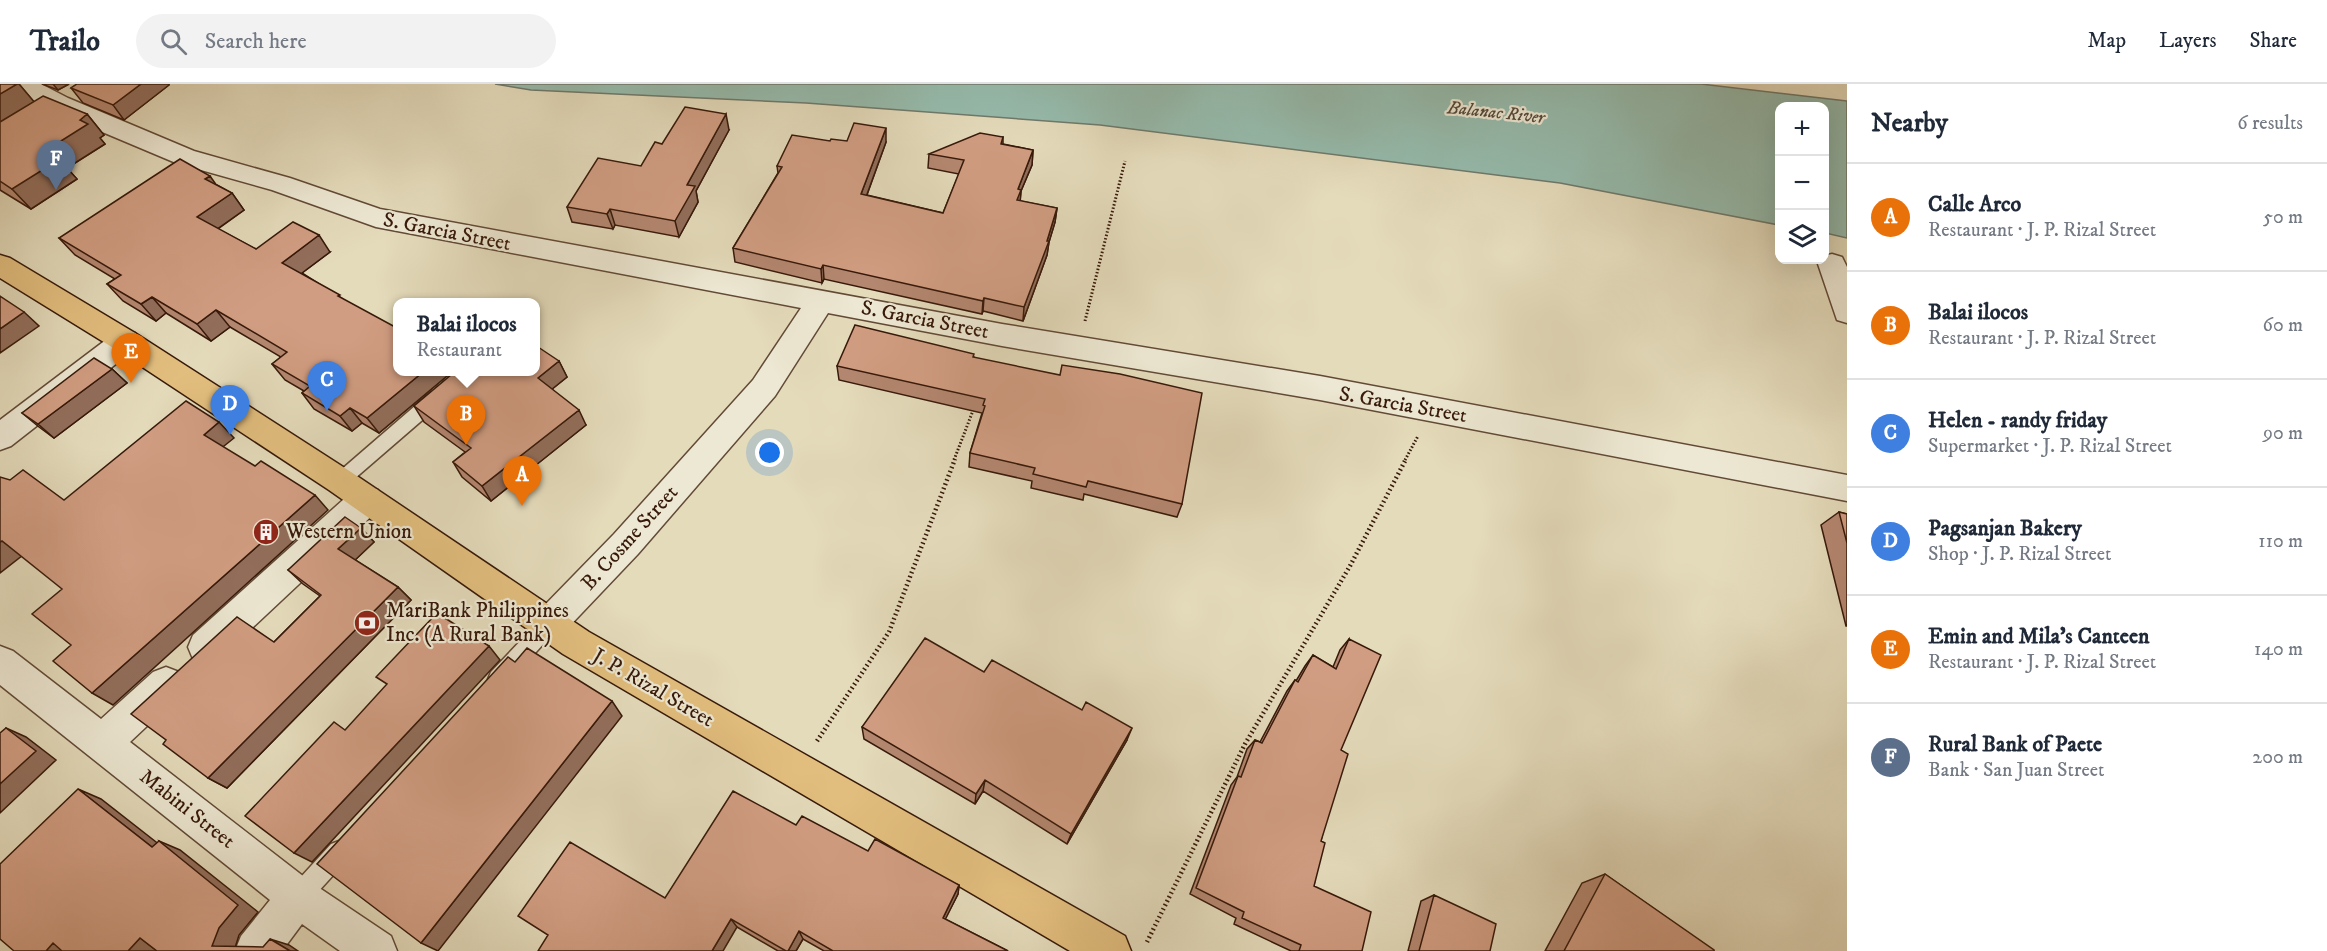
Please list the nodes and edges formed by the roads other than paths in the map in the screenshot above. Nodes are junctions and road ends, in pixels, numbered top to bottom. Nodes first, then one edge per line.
1 (22, 84) edge
2 (1832, 264) dead end
3 (0, 265) edge
4 (821, 300) junction
5 (1847, 312) edge
6 (125, 341) junction
7 (445, 390) edge
8 (0, 437) edge
9 (1847, 488) edge
10 (353, 490) junction
11 (550, 623) junction
12 (0, 663) edge
13 (487, 692) edge
14 (103, 742) junction
15 (353, 837) edge
16 (298, 897) junction
17 (256, 951) edge
18 (376, 951) edge
19 (1110, 951) edge

1 - 4 street, S. Garcia Street
2 - 5 street
3 - 6 main road, J. P. Rizal Street
4 - 9 street, S. Garcia Street
4 - 11 street, B. Cosme Street
6 - 8 street
6 - 10 main road, J. P. Rizal Street
7 - 10 lane
10 - 11 main road, J. P. Rizal Street
10 - 14 street
11 - 13 lane, B. Cosme Street
11 - 19 main road, J. P. Rizal Street
12 - 14 street, Mabini Street
14 - 16 street, Mabini Street
15 - 16 lane
16 - 17 street
16 - 18 street, Mabini Street

